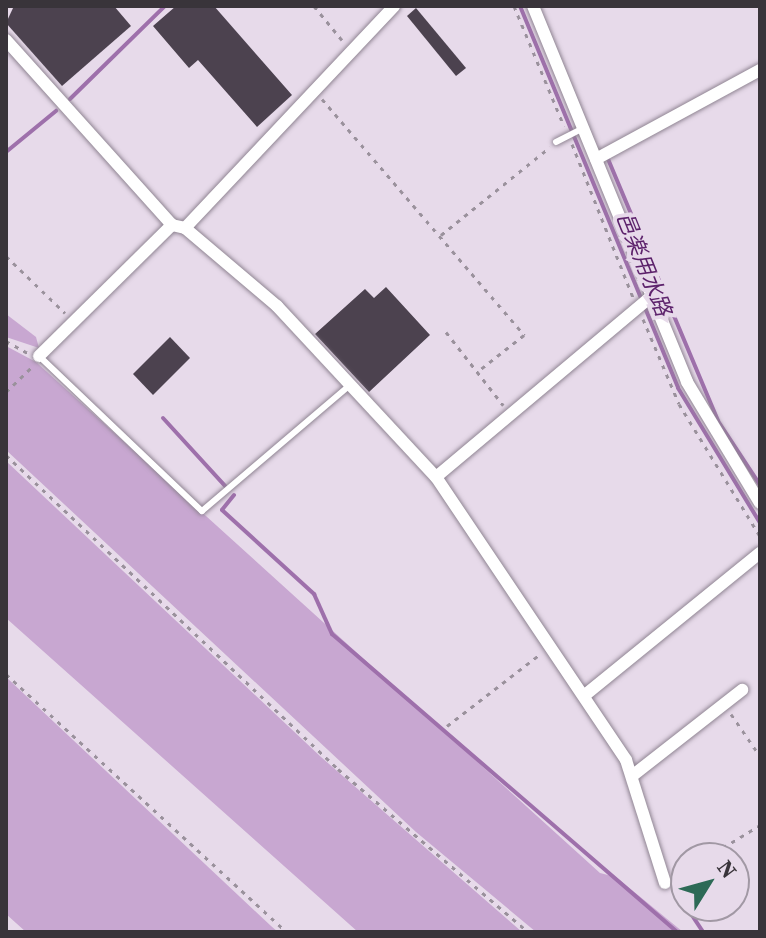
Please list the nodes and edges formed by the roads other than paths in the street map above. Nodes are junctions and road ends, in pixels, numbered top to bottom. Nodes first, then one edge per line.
1 (394, 6) edge
2 (533, 6) edge
3 (6, 40) edge
4 (760, 70) edge
5 (580, 129) junction
6 (556, 142) road end
7 (596, 159) junction
8 (179, 227) junction
9 (645, 298) junction
10 (38, 359) joint
11 (350, 385) junction
12 (436, 477) junction
13 (760, 503) edge
14 (760, 553) edge
15 (742, 690) dead end
16 (585, 695) junction
17 (632, 776) junction
18 (665, 883) dead end

1 - 8 street
2 - 5 street
3 - 8 street
4 - 7 street
5 - 6 lane
5 - 7 street
7 - 9 street
8 - 10 street
8 - 11 street
9 - 12 street
9 - 13 street
10 - 11 lane
11 - 12 street
12 - 16 street
14 - 16 street
15 - 17 street
16 - 17 street
17 - 18 street

